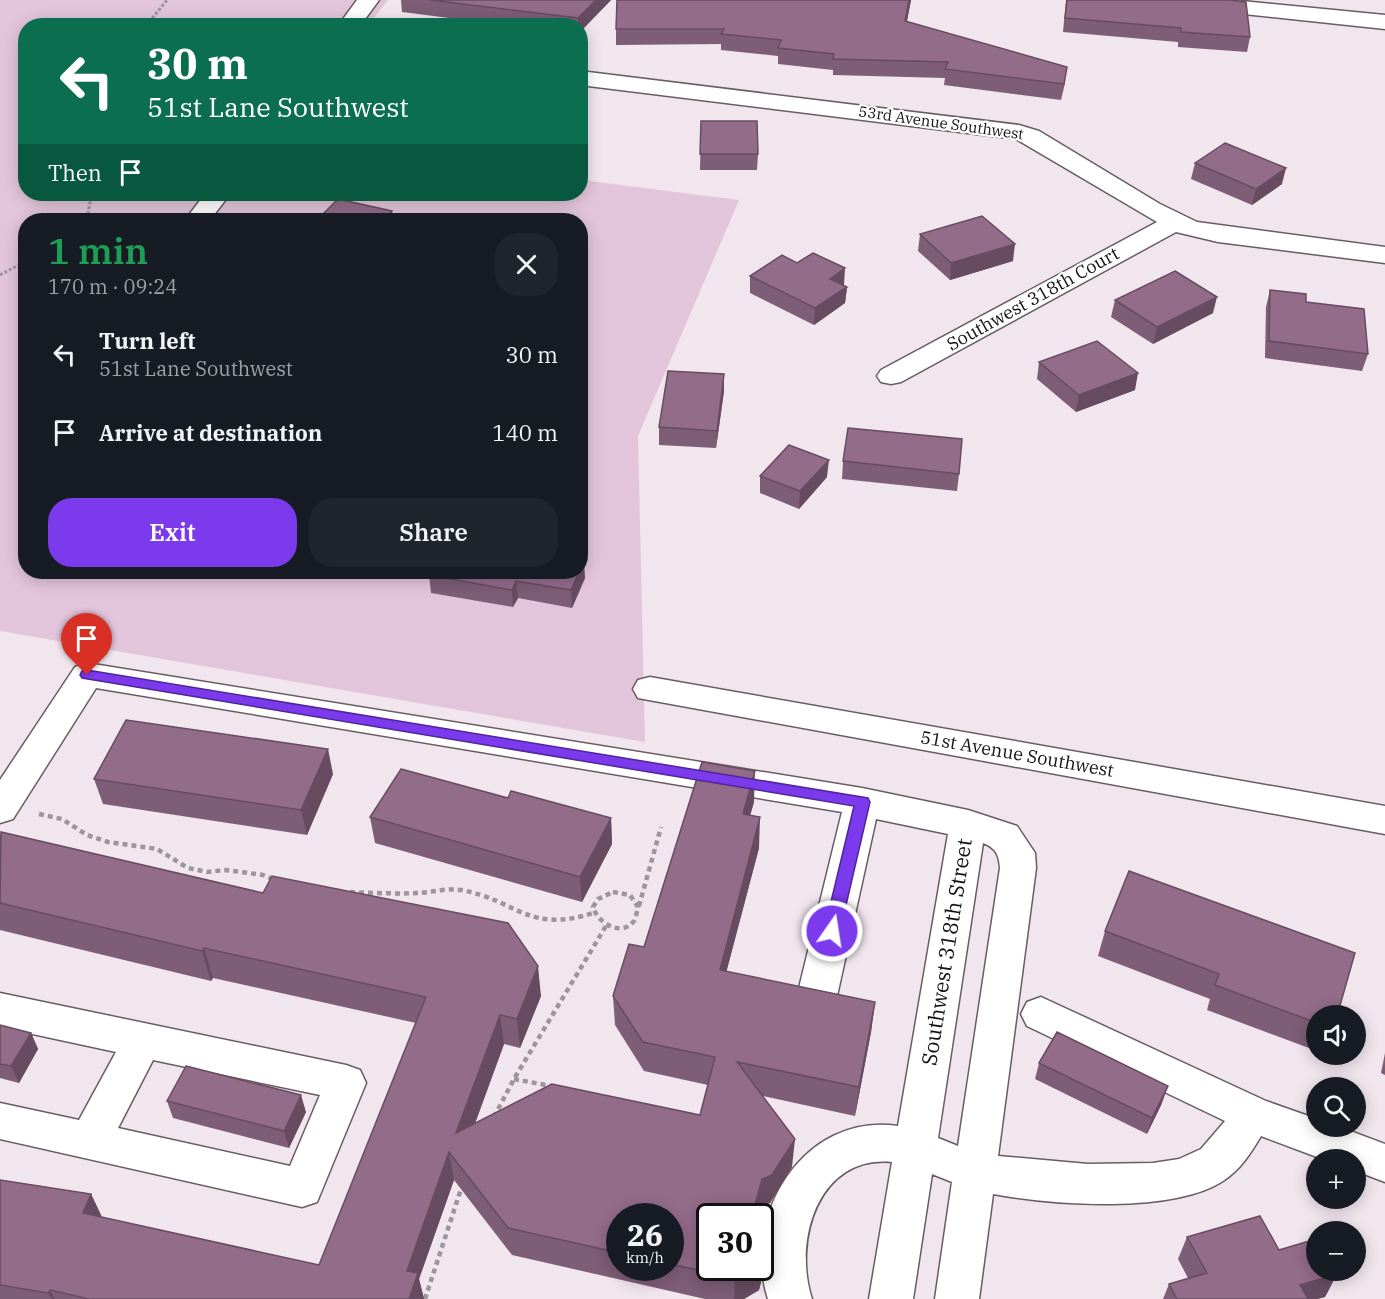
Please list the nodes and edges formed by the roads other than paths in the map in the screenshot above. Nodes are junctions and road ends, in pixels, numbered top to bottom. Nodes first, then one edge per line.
1 (368, 0) edge
2 (1168, 0) edge
3 (355, 18) edge
4 (1385, 22) edge
5 (588, 79) edge
6 (212, 201) edge
7 (203, 213) edge
8 (1175, 222) junction
9 (1385, 255) edge
10 (891, 376) dead end
11 (650, 689) dead end
12 (862, 802) junction
13 (1, 808) edge
14 (1385, 820) edge
15 (968, 824) junction
16 (817, 996) edge
17 (0, 1010) edge
18 (1041, 1014) dead end
19 (143, 1040) junction
20 (1252, 1114) junction
21 (0, 1121) edge
22 (90, 1141) junction
23 (914, 1149) junction
24 (1385, 1163) edge
25 (976, 1172) junction
26 (790, 1299) edge
27 (891, 1299) edge
28 (957, 1299) edge

1 - 3 street
2 - 4 street
5 - 8 street, 53rd Avenue Southwest
6 - 7 street
8 - 9 street, 53rd Avenue Southwest
8 - 10 street, Southwest 318th Court
11 - 14 street, 51st Avenue Southwest
12 - 13 street
12 - 15 street
12 - 16 street
15 - 23 street, Southwest 318th Street
15 - 25 street, Southwest 318th Street
17 - 19 street
18 - 20 street
19 - 22 street
19 - 22 street
20 - 24 street
20 - 25 street
21 - 22 street
23 - 25 street
23 - 26 street
23 - 27 street, Southwest 318th Street
25 - 28 street, Southwest 318th Street

